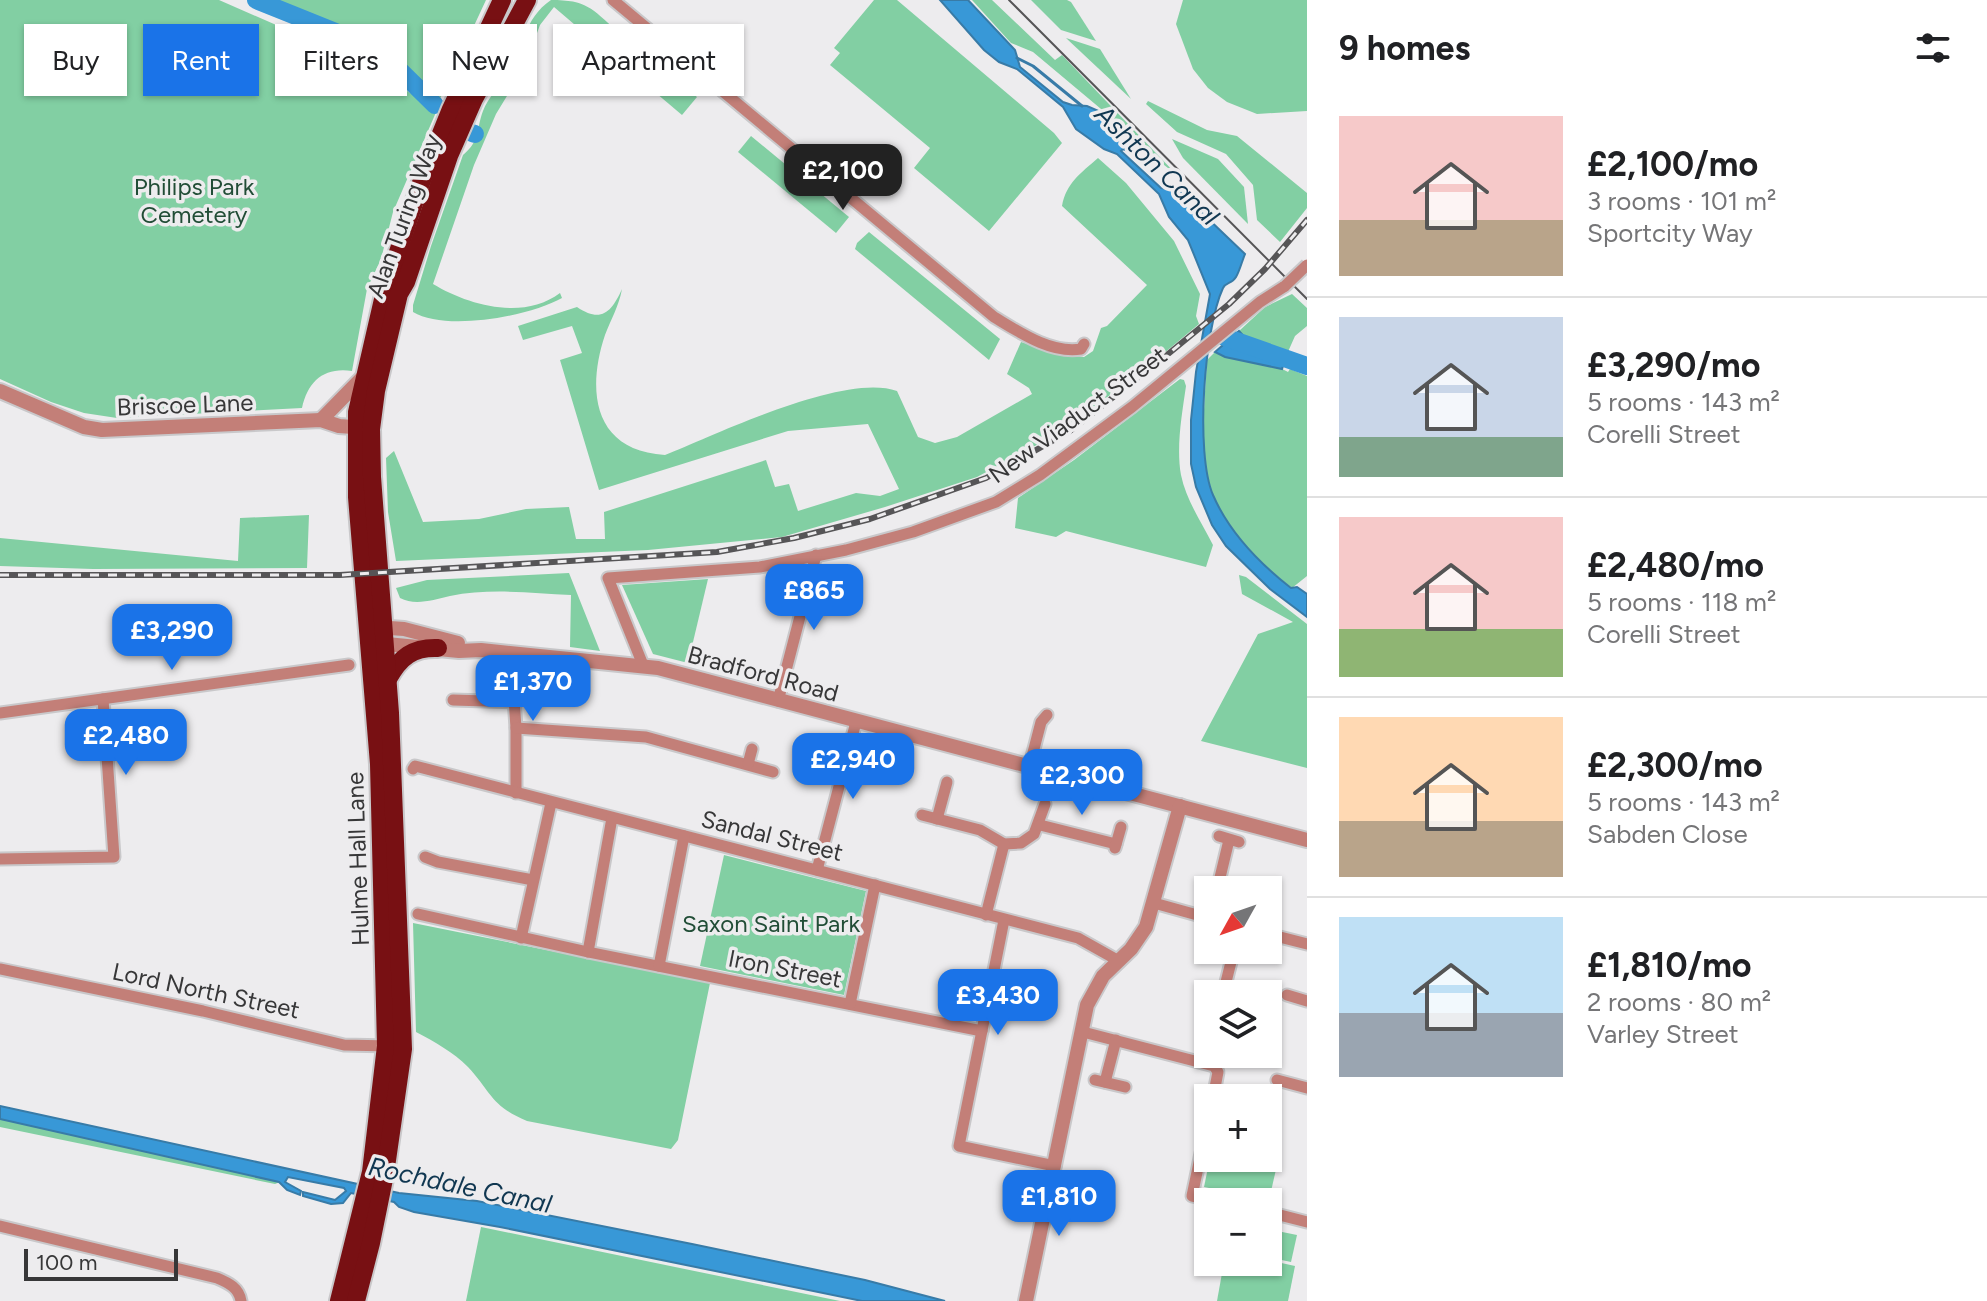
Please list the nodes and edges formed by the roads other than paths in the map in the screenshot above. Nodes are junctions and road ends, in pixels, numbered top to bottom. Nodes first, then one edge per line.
1 (502, 0) edge
2 (527, 0) edge
3 (613, 0) edge
4 (1307, 265) edge
5 (1084, 344) dead end
6 (363, 377) junction
7 (0, 391) edge
8 (332, 409) junction
9 (321, 420) junction
10 (364, 420) junction
11 (816, 555) junction
12 (378, 635) junction
13 (438, 648) junction
14 (481, 650) junction
15 (511, 654) junction
16 (349, 665) dead end
17 (643, 665) junction
18 (388, 679) junction
19 (103, 699) junction
20 (453, 700) dead end
21 (778, 701) junction
22 (515, 702) junction
23 (0, 713) edge
24 (1047, 715) dead end
25 (856, 722) junction
26 (516, 728) junction
27 (752, 749) dead end
28 (748, 764) junction
29 (1029, 768) junction
30 (413, 769) dead end
31 (773, 772) dead end
32 (947, 782) dead end
33 (516, 793) junction
34 (551, 803) junction
35 (1045, 804) dead end
36 (1180, 806) junction
37 (922, 815) dead end
38 (612, 818) junction
39 (937, 819) junction
40 (1040, 825) junction
41 (1121, 827) dead end
42 (684, 836) junction
43 (1229, 839) dead end
44 (1307, 840) edge
45 (1004, 844) junction
46 (425, 857) dead end
47 (0, 859) edge
48 (817, 870) junction
49 (1220, 876) edge
50 (533, 880) junction
51 (875, 885) junction
52 (1154, 903) junction
53 (418, 914) dead end
54 (1194, 914) edge
55 (986, 915) junction
56 (1004, 920) junction
57 (521, 938) junction
58 (1282, 938) edge
59 (1307, 944) edge
60 (588, 952) junction
61 (1119, 961) junction
62 (659, 966) junction
63 (0, 969) edge
64 (1287, 995) dead end
65 (1307, 1001) edge
66 (850, 1004) junction
67 (982, 1031) junction
68 (1083, 1032) junction
69 (1116, 1040) junction
70 (394, 1047) junction
71 (1194, 1055) edge
72 (1277, 1080) dead end
73 (1125, 1087) dead end
74 (1307, 1088) edge
75 (1055, 1166) junction
76 (1197, 1172) edge
77 (1194, 1196) edge
78 (370, 1213) junction
79 (1282, 1216) edge
80 (1307, 1222) edge
81 (0, 1226) edge
82 (241, 1301) edge
83 (339, 1301) edge
84 (356, 1301) edge
85 (1026, 1301) edge

1 - 6 highway, Alan Turing Way
2 - 10 highway, Alan Turing Way
3 - 5 street
4 - 11 street, New Viaduct Street, bridge
6 - 8 street
6 - 10 highway, Alan Turing Way
7 - 9 street, Briscoe Lane
8 - 9 street
8 - 10 street
9 - 10 street, Briscoe Lane
10 - 12 highway, Hulme Hall Lane
11 - 17 street, New Viaduct Street
11 - 21 street
12 - 13 street, Bradford Road
12 - 14 street, Bradford Road
12 - 18 highway, Hulme Hall Lane
12 - 70 highway, Hulme Hall Lane
13 - 14 street, Bradford Road
13 - 18 highway
14 - 15 street, Bradford Road
15 - 17 street, Bradford Road
15 - 22 street
16 - 19 street
17 - 21 street, Bradford Road
18 - 70 highway, Hulme Hall Lane
19 - 23 street
19 - 47 street
20 - 22 street
21 - 25 street, Bradford Road
22 - 26 street
24 - 29 street
25 - 29 street, Bradford Road
25 - 48 street
26 - 28 street
26 - 33 street
27 - 28 street
28 - 31 street
29 - 36 street, Bradford Road
30 - 33 street, Sandal Street
32 - 39 street
33 - 34 street, Sandal Street
34 - 38 street, Sandal Street
34 - 50 street
35 - 40 street
36 - 44 street, Bradford Road
36 - 52 street
37 - 39 street
38 - 42 street, Sandal Street
38 - 60 street
39 - 45 street
40 - 41 street
40 - 45 street
42 - 48 street, Sandal Street
42 - 62 street
43 - 49 street
45 - 55 street
46 - 50 street
48 - 51 street, Sandal Street
50 - 57 street
51 - 55 street, Sandal Street
51 - 66 street
52 - 54 street
52 - 61 street
53 - 57 street, Iron Street
55 - 56 street, Sandal Street
56 - 61 street, Sandal Street
56 - 67 street
57 - 60 street, Iron Street
58 - 59 street
60 - 62 street, Iron Street
61 - 68 street
62 - 66 street, Iron Street
63 - 70 street, Lord North Street
64 - 65 street
66 - 67 street, Iron Street
67 - 75 street
68 - 69 street
68 - 75 street
69 - 71 street
69 - 73 street
70 - 78 highway, Hulme Hall Lane
72 - 74 street
75 - 85 street
76 - 77 street
78 - 83 highway, Hulme Hall Lane
78 - 84 highway, Hulme Hall Lane
79 - 80 street
81 - 82 street

